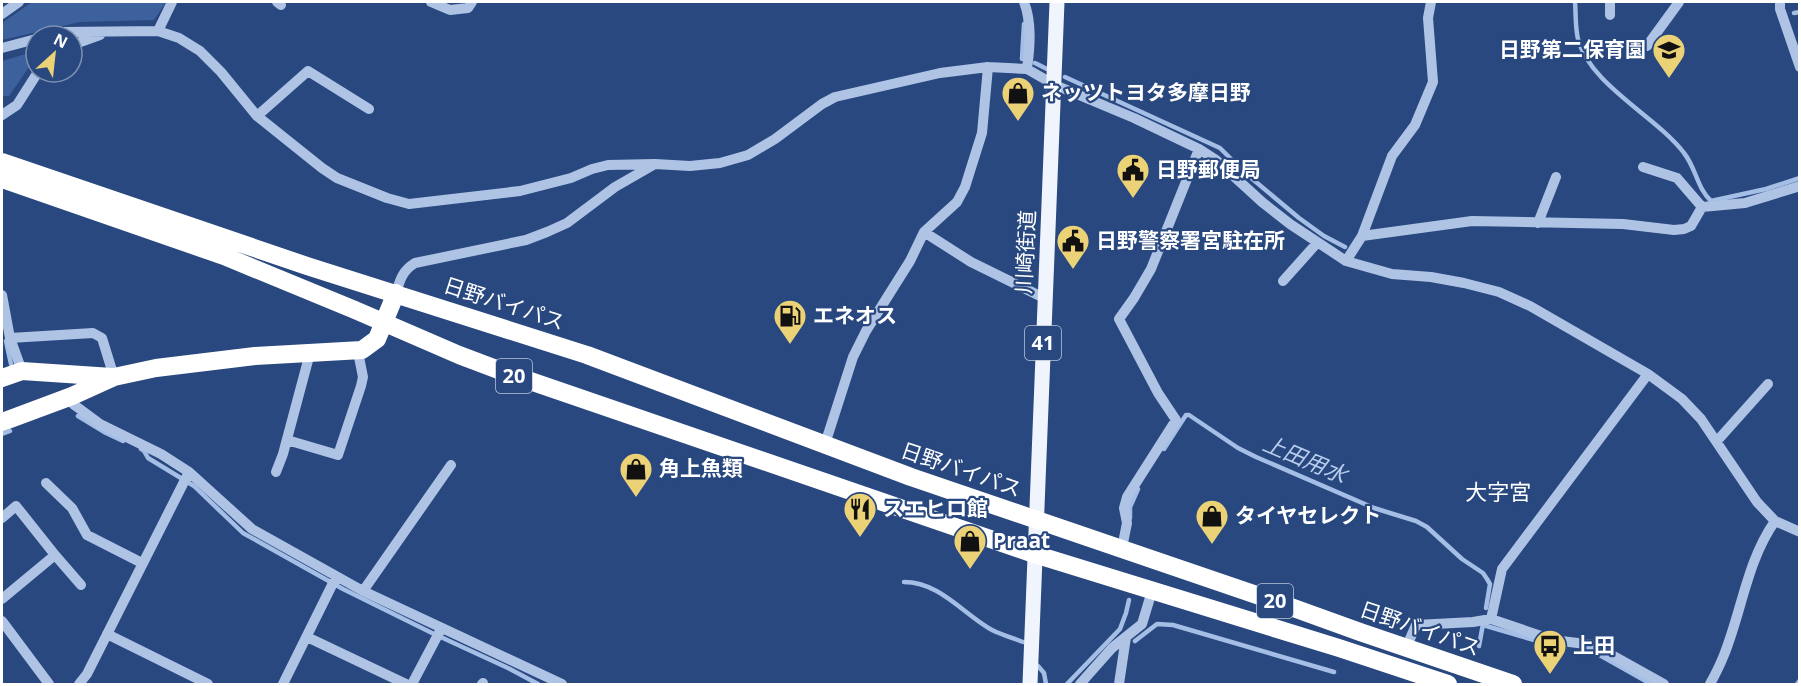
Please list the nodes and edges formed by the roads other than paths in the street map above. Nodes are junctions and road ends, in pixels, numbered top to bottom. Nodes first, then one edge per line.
1 (19, 2) edge
2 (172, 2) edge
3 (432, 2) edge
4 (472, 2) edge
5 (1024, 2) edge
6 (1058, 2) edge
7 (1431, 2) edge
8 (1610, 2) edge
9 (1679, 2) edge
10 (1780, 2) edge
11 (2, 14) edge
12 (1611, 15) dead end
13 (158, 31) junction
14 (84, 32) edge
15 (107, 32) junction
16 (84, 41) edge
17 (24, 42) edge
18 (1647, 46) dead end
19 (2, 48) edge
20 (988, 67) junction
21 (1800, 67) edge
22 (1028, 69) junction
23 (30, 84) edge
24 (1055, 85) junction
25 (369, 109) dead end
26 (2, 115) edge
27 (257, 116) junction
28 (1199, 149) junction
29 (2, 162) edge
30 (655, 164) junction
31 (1643, 167) dead end
32 (1556, 177) dead end
33 (2, 179) edge
34 (1800, 186) edge
35 (1702, 207) junction
36 (1538, 223) junction
37 (924, 232) junction
38 (1362, 237) junction
39 (1317, 243) junction
40 (1346, 261) junction
41 (1283, 280) dead end
42 (396, 293) junction
43 (2, 295) edge
44 (1044, 298) junction
45 (385, 323) junction
46 (10, 338) junction
47 (358, 352) junction
48 (310, 353) junction
49 (22, 371) junction
50 (1648, 374) junction
51 (114, 377) junction
52 (2, 378) edge
53 (1768, 384) dead end
54 (72, 396) junction
55 (2, 422) edge
56 (286, 440) junction
57 (1718, 441) junction
58 (825, 444) junction
59 (451, 465) dead end
60 (189, 472) junction
61 (276, 472) dead end
62 (46, 483) dead end
63 (2, 518) edge
64 (1036, 520) junction
65 (1775, 521) junction
66 (1800, 532) edge
67 (1122, 548) junction
68 (1035, 554) junction
69 (55, 555) junction
70 (142, 563) junction
71 (336, 578) junction
72 (81, 585) dead end
73 (363, 591) junction
74 (1152, 591) junction
75 (2, 599) edge
76 (1491, 619) junction
77 (2, 621) edge
78 (441, 629) junction
79 (107, 634) junction
80 (307, 637) junction
81 (1126, 637) junction
82 (1406, 648) junction
83 (49, 684) edge
84 (79, 684) edge
85 (208, 684) edge
86 (283, 684) edge
87 (406, 684) edge
88 (412, 684) edge
89 (562, 684) edge
90 (1030, 684) edge
91 (1080, 684) edge
92 (1119, 684) edge
93 (1448, 684) edge
94 (1513, 684) edge
95 (1664, 684) edge
96 (1710, 684) edge

1 - 11 street
2 - 13 street
3 - 4 street
5 - 22 street
6 - 24 main road, 川崎街道 / 41
7 - 38 street
8 - 12 street
9 - 18 street
10 - 21 street
13 - 15 street
13 - 27 street
14 - 15 street
15 - 16 street
17 - 19 street
20 - 22 street
20 - 30 street
20 - 37 street
22 - 24 street
23 - 26 street
24 - 28 street
24 - 44 main road, 川崎街道 / 41
25 - 27 street
27 - 30 street
28 - 39 street
28 - 67 street
29 - 42 highway, 日野バイパス / 20
30 - 42 street
31 - 35 street
32 - 36 street
33 - 45 highway, 日野バイパス / 20
34 - 35 street
35 - 36 street
36 - 38 street
37 - 44 street
37 - 58 street
38 - 40 street
39 - 40 street
39 - 41 street
40 - 50 street
42 - 45 highway
42 - 58 highway, 日野バイパス / 20
43 - 46 street
44 - 64 main road, 川崎街道 / 41
45 - 47 highway
45 - 68 highway, 日野バイパス / 20
46 - 49 street
46 - 51 street
47 - 48 highway
47 - 56 street
48 - 51 highway
48 - 56 street
49 - 51 highway
49 - 52 highway
50 - 57 street
50 - 76 street
51 - 54 highway
53 - 57 street
54 - 55 highway
54 - 60 street
56 - 61 street
57 - 65 street
58 - 64 highway, 日野バイパス / 20
59 - 73 street
60 - 70 street
60 - 71 street
62 - 70 street
63 - 69 street
64 - 67 highway, 日野バイパス / 20
64 - 68 main road, 川崎街道 / 41
65 - 66 street
65 - 96 street
67 - 82 highway, 日野バイパス / 20
68 - 74 highway, 日野バイパス / 20
68 - 90 main road, 川崎街道 / 41
69 - 72 street
69 - 75 street
70 - 79 street
71 - 73 street
71 - 80 street
73 - 78 street
74 - 81 street
74 - 93 highway, 日野バイパス / 20
76 - 82 street
76 - 95 street
77 - 83 street
78 - 88 street
78 - 89 street
79 - 84 street
79 - 85 street
80 - 86 street
80 - 87 street
81 - 91 street
81 - 92 street
82 - 94 highway, 日野バイパス / 20

